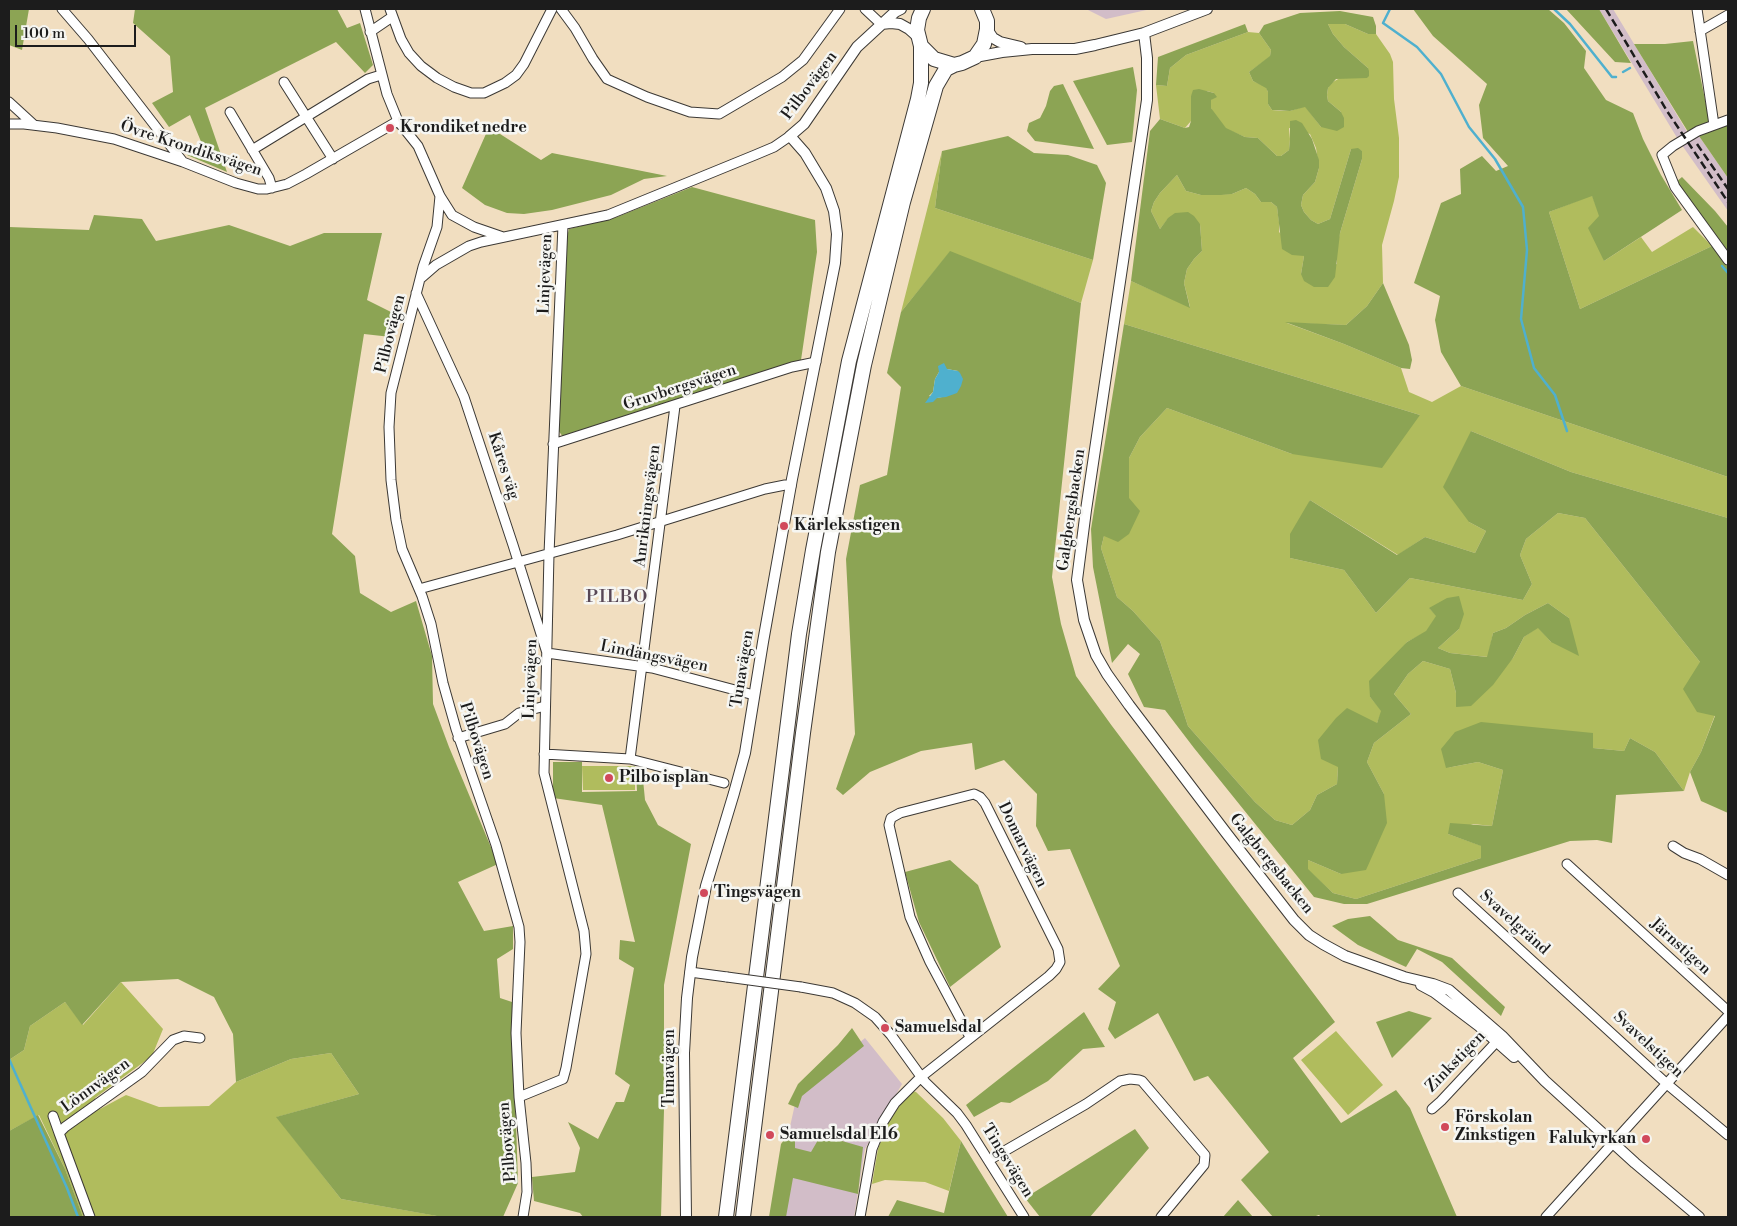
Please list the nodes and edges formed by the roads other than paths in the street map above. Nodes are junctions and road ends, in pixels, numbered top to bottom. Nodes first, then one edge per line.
1 (62, 9) edge
2 (364, 9) edge
3 (552, 9) edge
4 (561, 9) edge
5 (840, 9) edge
6 (865, 9) edge
7 (901, 9) edge
8 (924, 9) edge
9 (1207, 9) edge
10 (1697, 9) edge
11 (984, 10) edge
12 (391, 13) edge
13 (1728, 15) edge
14 (881, 24) junction
15 (987, 29) junction
16 (1700, 31) junction
17 (370, 32) junction
18 (1144, 33) junction
19 (920, 42) junction
20 (1032, 50) junction
21 (975, 57) junction
22 (954, 65) junction
23 (381, 74) junction
24 (284, 82) dead end
25 (9, 102) edge
26 (230, 112) dead end
27 (306, 117) junction
28 (1728, 120) edge
29 (398, 121) junction
30 (9, 124) edge
31 (33, 124) junction
32 (1714, 125) junction
33 (790, 136) junction
34 (252, 150) junction
35 (333, 158) junction
36 (183, 162) junction
37 (272, 188) junction
38 (440, 196) junction
39 (563, 225) junction
40 (503, 237) junction
41 (1728, 260) edge
42 (421, 278) junction
43 (416, 293) junction
44 (816, 362) junction
45 (675, 406) junction
46 (554, 444) junction
47 (791, 486) junction
48 (661, 522) junction
49 (549, 554) junction
50 (518, 562) junction
51 (419, 588) junction
52 (547, 654) junction
53 (642, 667) junction
54 (754, 695) junction
55 (545, 706) junction
56 (458, 738) junction
57 (544, 754) junction
58 (630, 759) junction
59 (724, 783) dead end
60 (1673, 846) dead end
61 (1567, 864) dead end
62 (1728, 875) edge
63 (1458, 893) dead end
64 (690, 972) junction
65 (1550, 976) joint
66 (1728, 1011) edge
67 (1728, 1016) edge
68 (970, 1037) junction
69 (200, 1038) dead end
70 (1499, 1039) junction
71 (921, 1077) junction
72 (1667, 1084) junction
73 (519, 1097) junction
74 (1432, 1109) dead end
75 (53, 1116) dead end
76 (60, 1133) junction
77 (1728, 1135) edge
78 (1614, 1142) junction
79 (989, 1160) junction
80 (90, 1217) edge
81 (523, 1217) edge
82 (686, 1217) edge
83 (726, 1217) edge
84 (743, 1217) edge
85 (860, 1217) edge
86 (1024, 1217) edge
87 (1161, 1217) edge
88 (1546, 1217) edge
89 (1699, 1217) edge

1 - 36 street
2 - 17 street
3 - 12 street
4 - 5 street
6 - 14 street
7 - 14 street, Pilbovägen
8 - 19 highway
9 - 18 street
10 - 16 street
11 - 15 highway
12 - 17 street
13 - 16 street
14 - 19 street
14 - 33 street, Pilbovägen
15 - 20 street
15 - 21 highway
16 - 32 street
17 - 23 street
18 - 20 street
18 - 70 street, Galgbergsbacken
19 - 22 highway
19 - 83 highway
20 - 21 street
21 - 22 highway
22 - 84 highway
23 - 27 street
23 - 29 street
24 - 27 street
25 - 31 street
26 - 34 street
27 - 34 street
27 - 35 street
28 - 32 street
29 - 35 street, Övre Krondiksvägen
29 - 38 street
30 - 31 street, Övre Krondiksvägen
31 - 36 street, Övre Krondiksvägen
32 - 41 street
33 - 39 street, Pilbovägen
33 - 44 street, Tunavägen
34 - 37 street
35 - 37 street, Övre Krondiksvägen
36 - 37 street, Övre Krondiksvägen
38 - 40 street
38 - 42 street, Pilbovägen
39 - 40 street, Pilbovägen
39 - 46 street, Linjevägen
40 - 42 street, Pilbovägen
42 - 43 street, Pilbovägen
43 - 50 street, Kåres väg
43 - 51 street, Pilbovägen
44 - 45 street, Gruvbergsvägen
44 - 47 street, Tunavägen
45 - 46 street, Gruvbergsvägen
45 - 48 street, Anrikningsvägen
46 - 49 street, Linjevägen
47 - 48 street
47 - 54 street, Tunavägen
48 - 49 street
48 - 53 street, Anrikningsvägen
49 - 50 street
49 - 52 street, Linjevägen
50 - 51 street
50 - 52 street, Kåres väg
51 - 56 street, Pilbovägen
52 - 53 street, Lindängsvägen
52 - 55 street, Linjevägen
53 - 54 street, Lindängsvägen
53 - 58 street, Anrikningsvägen
54 - 64 street, Tunavägen
55 - 56 street
55 - 57 street, Linjevägen
56 - 73 street, Pilbovägen
57 - 58 street
57 - 73 street, Linjevägen
58 - 59 street
60 - 62 street
61 - 66 street, Järnstigen
63 - 65 street, Svavelgränd
64 - 71 street, Tingsvägen, bridge
64 - 82 street, Tunavägen
65 - 72 street, Svavelstigen
67 - 72 street
68 - 68 street, Domarvägen
68 - 71 street, Domarvägen
69 - 76 street, Lönnvägen
70 - 74 street, Zinkstigen
70 - 78 street, Galgbergsbacken
71 - 79 street, Tingsvägen
71 - 85 street, Domarvägen
72 - 77 street, Svavelstigen
72 - 78 street
73 - 81 street, Pilbovägen
75 - 76 street
76 - 80 street, Lönnvägen
78 - 88 street
78 - 89 street, Galgbergsbacken
79 - 86 street, Tingsvägen
79 - 87 street

